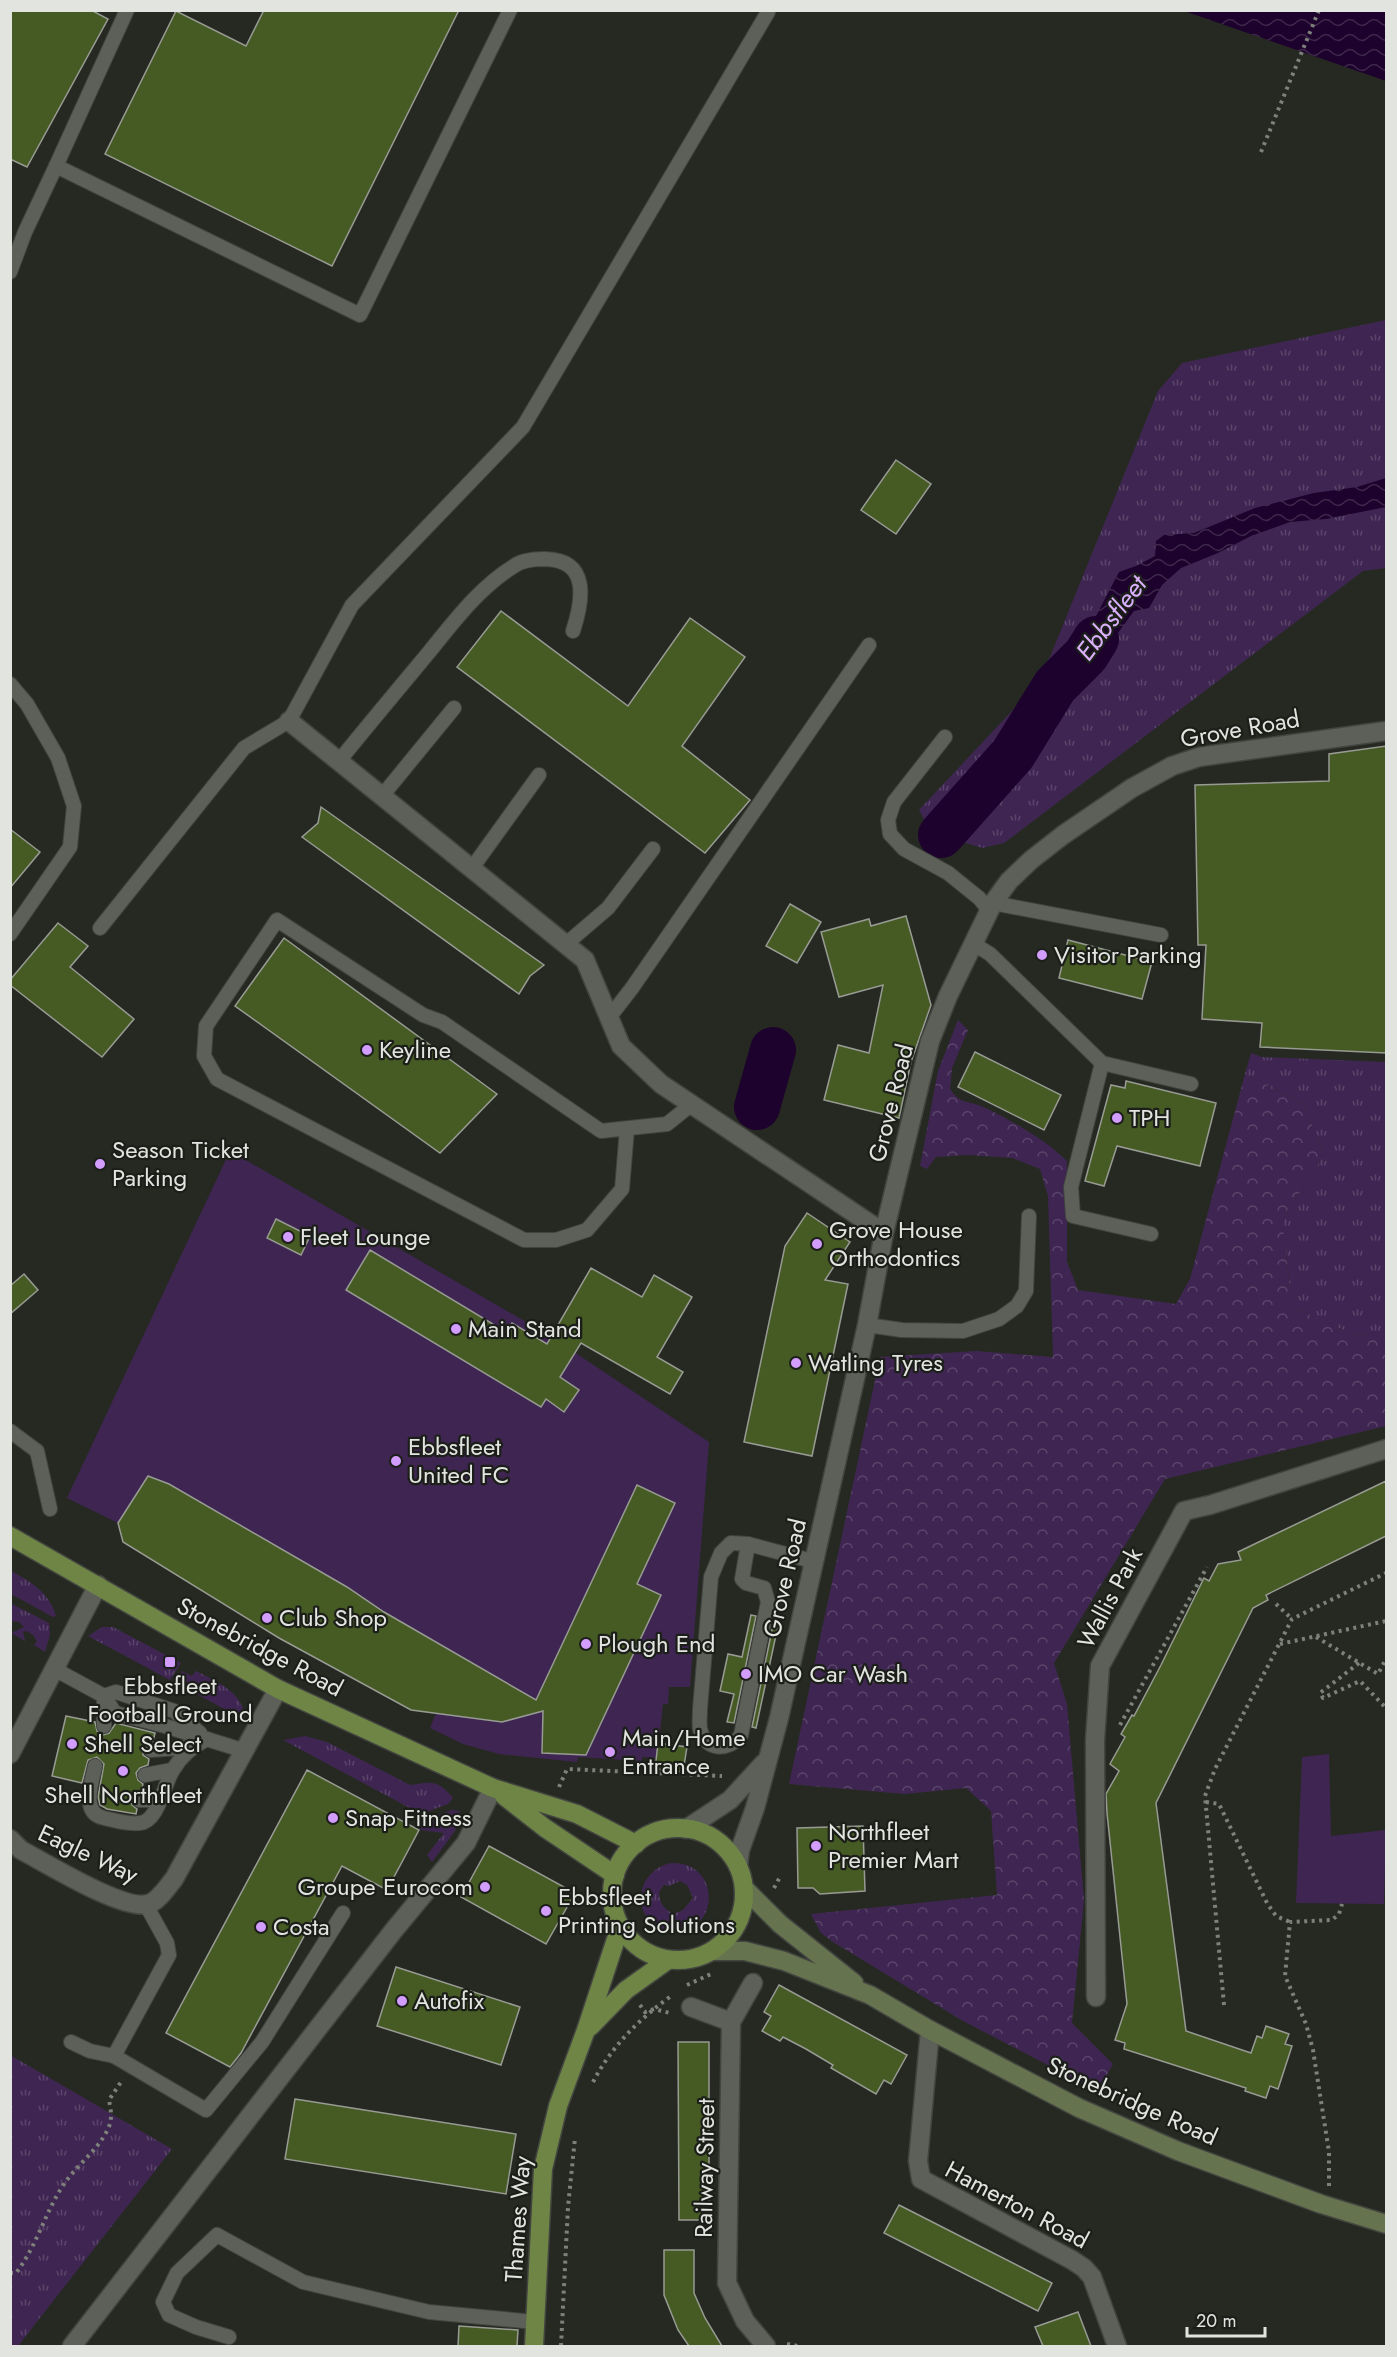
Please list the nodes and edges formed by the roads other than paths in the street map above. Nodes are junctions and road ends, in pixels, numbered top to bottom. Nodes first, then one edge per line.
1 (128, 10) edge
2 (510, 10) edge
3 (768, 12) dead end
4 (56, 166) junction
5 (10, 272) edge
6 (573, 631) dead end
7 (869, 645) dead end
8 (10, 684) edge
9 (454, 708) dead end
10 (289, 721) junction
11 (1386, 731) edge
12 (945, 737) dead end
13 (339, 760) junction
14 (539, 775) dead end
15 (382, 796) junction
16 (653, 849) dead end
17 (472, 868) junction
18 (991, 906) junction
19 (100, 928) dead end
20 (10, 934) edge
21 (1161, 935) dead end
22 (972, 943) junction
23 (566, 944) junction
24 (608, 1019) junction
25 (1102, 1063) junction
26 (1191, 1084) dead end
27 (692, 1104) junction
28 (627, 1129) junction
29 (1029, 1216) dead end
30 (884, 1233) junction
31 (1151, 1234) dead end
32 (867, 1325) junction
33 (10, 1431) edge
34 (1386, 1449) edge
35 (50, 1509) dead end
36 (10, 1536) edge
37 (748, 1544) junction
38 (812, 1562) junction
39 (98, 1585) junction
40 (56, 1670) junction
41 (278, 1689) junction
42 (104, 1696) junction
43 (104, 1726) dead end
44 (207, 1739) junction
45 (191, 1747) junction
46 (151, 1750) dead end
47 (245, 1751) junction
48 (10, 1754) edge
49 (768, 1759) junction
50 (95, 1766) dead end
51 (172, 1770) junction
52 (145, 1775) dead end
53 (493, 1788) junction
54 (139, 1800) dead end
55 (160, 1800) junction
56 (686, 1829) junction
57 (10, 1839) edge
58 (636, 1844) junction
59 (738, 1866) junction
60 (615, 1875) junction
61 (744, 1888) junction
62 (146, 1905) junction
63 (343, 1913) dead end
64 (620, 1927) junction
65 (712, 1951) junction
66 (668, 1960) junction
67 (753, 1983) dead end
68 (870, 1995) junction
69 (1096, 1997) dead end
70 (691, 2007) dead end
71 (731, 2022) junction
72 (586, 2030) junction
73 (930, 2030) junction
74 (70, 2042) dead end
75 (114, 2056) junction
76 (1386, 2224) edge
77 (535, 2322) junction
78 (229, 2337) dead end
79 (72, 2346) edge
80 (534, 2346) edge
81 (766, 2346) edge
82 (1118, 2346) edge

1 - 4 lane
2 - 4 lane
3 - 10 lane
4 - 5 lane
6 - 13 lane
7 - 24 lane
8 - 20 lane
9 - 15 lane
10 - 13 street
10 - 19 lane
11 - 18 street, Grove Road
12 - 18 lane
13 - 15 street
14 - 17 lane
15 - 17 street
16 - 23 lane
17 - 23 street
18 - 21 lane
18 - 22 street, Grove Road
22 - 25 lane
22 - 30 street, Grove Road
23 - 24 street
24 - 27 street
25 - 26 lane
25 - 31 lane
27 - 28 lane
27 - 30 street
28 - 28 lane
29 - 32 lane
30 - 32 street, Grove Road
32 - 38 street, Grove Road
33 - 35 lane
34 - 69 street, Wallis Park
36 - 39 main road, Stonebridge Road
37 - 37 lane
37 - 38 lane
38 - 49 street, Grove Road
39 - 40 street
39 - 41 main road, Stonebridge Road
40 - 42 lane
40 - 48 street
41 - 47 street, Eagle Way
41 - 53 main road, Stonebridge Road
42 - 43 lane
42 - 44 lane
42 - 44 lane
44 - 45 lane
44 - 47 lane
45 - 46 lane
45 - 51 lane
47 - 62 street, Eagle Way
49 - 56 street
49 - 59 street, Grove Road
50 - 55 lane
51 - 52 lane
51 - 55 lane
53 - 58 main road, Stonebridge Road
53 - 60 main road, Stonebridge Road
53 - 79 street
54 - 55 lane
56 - 58 main road
56 - 59 main road
57 - 62 street, Eagle Way
58 - 60 main road
59 - 61 main road
60 - 64 main road
61 - 65 main road
61 - 68 main road, Stonebridge Road
62 - 75 lane
63 - 75 lane
64 - 66 main road
64 - 72 main road, Thames Way
65 - 66 main road
65 - 68 main road, Stonebridge Road
66 - 72 main road, Thames Way
67 - 71 street, Railway Street
68 - 73 main road, Stonebridge Road
70 - 71 street
71 - 81 street, Railway Street
72 - 77 main road, Thames Way
73 - 76 main road, Stonebridge Road
73 - 82 street, Hamerton Road
74 - 75 lane
77 - 78 lane
77 - 80 main road, Thames Way

